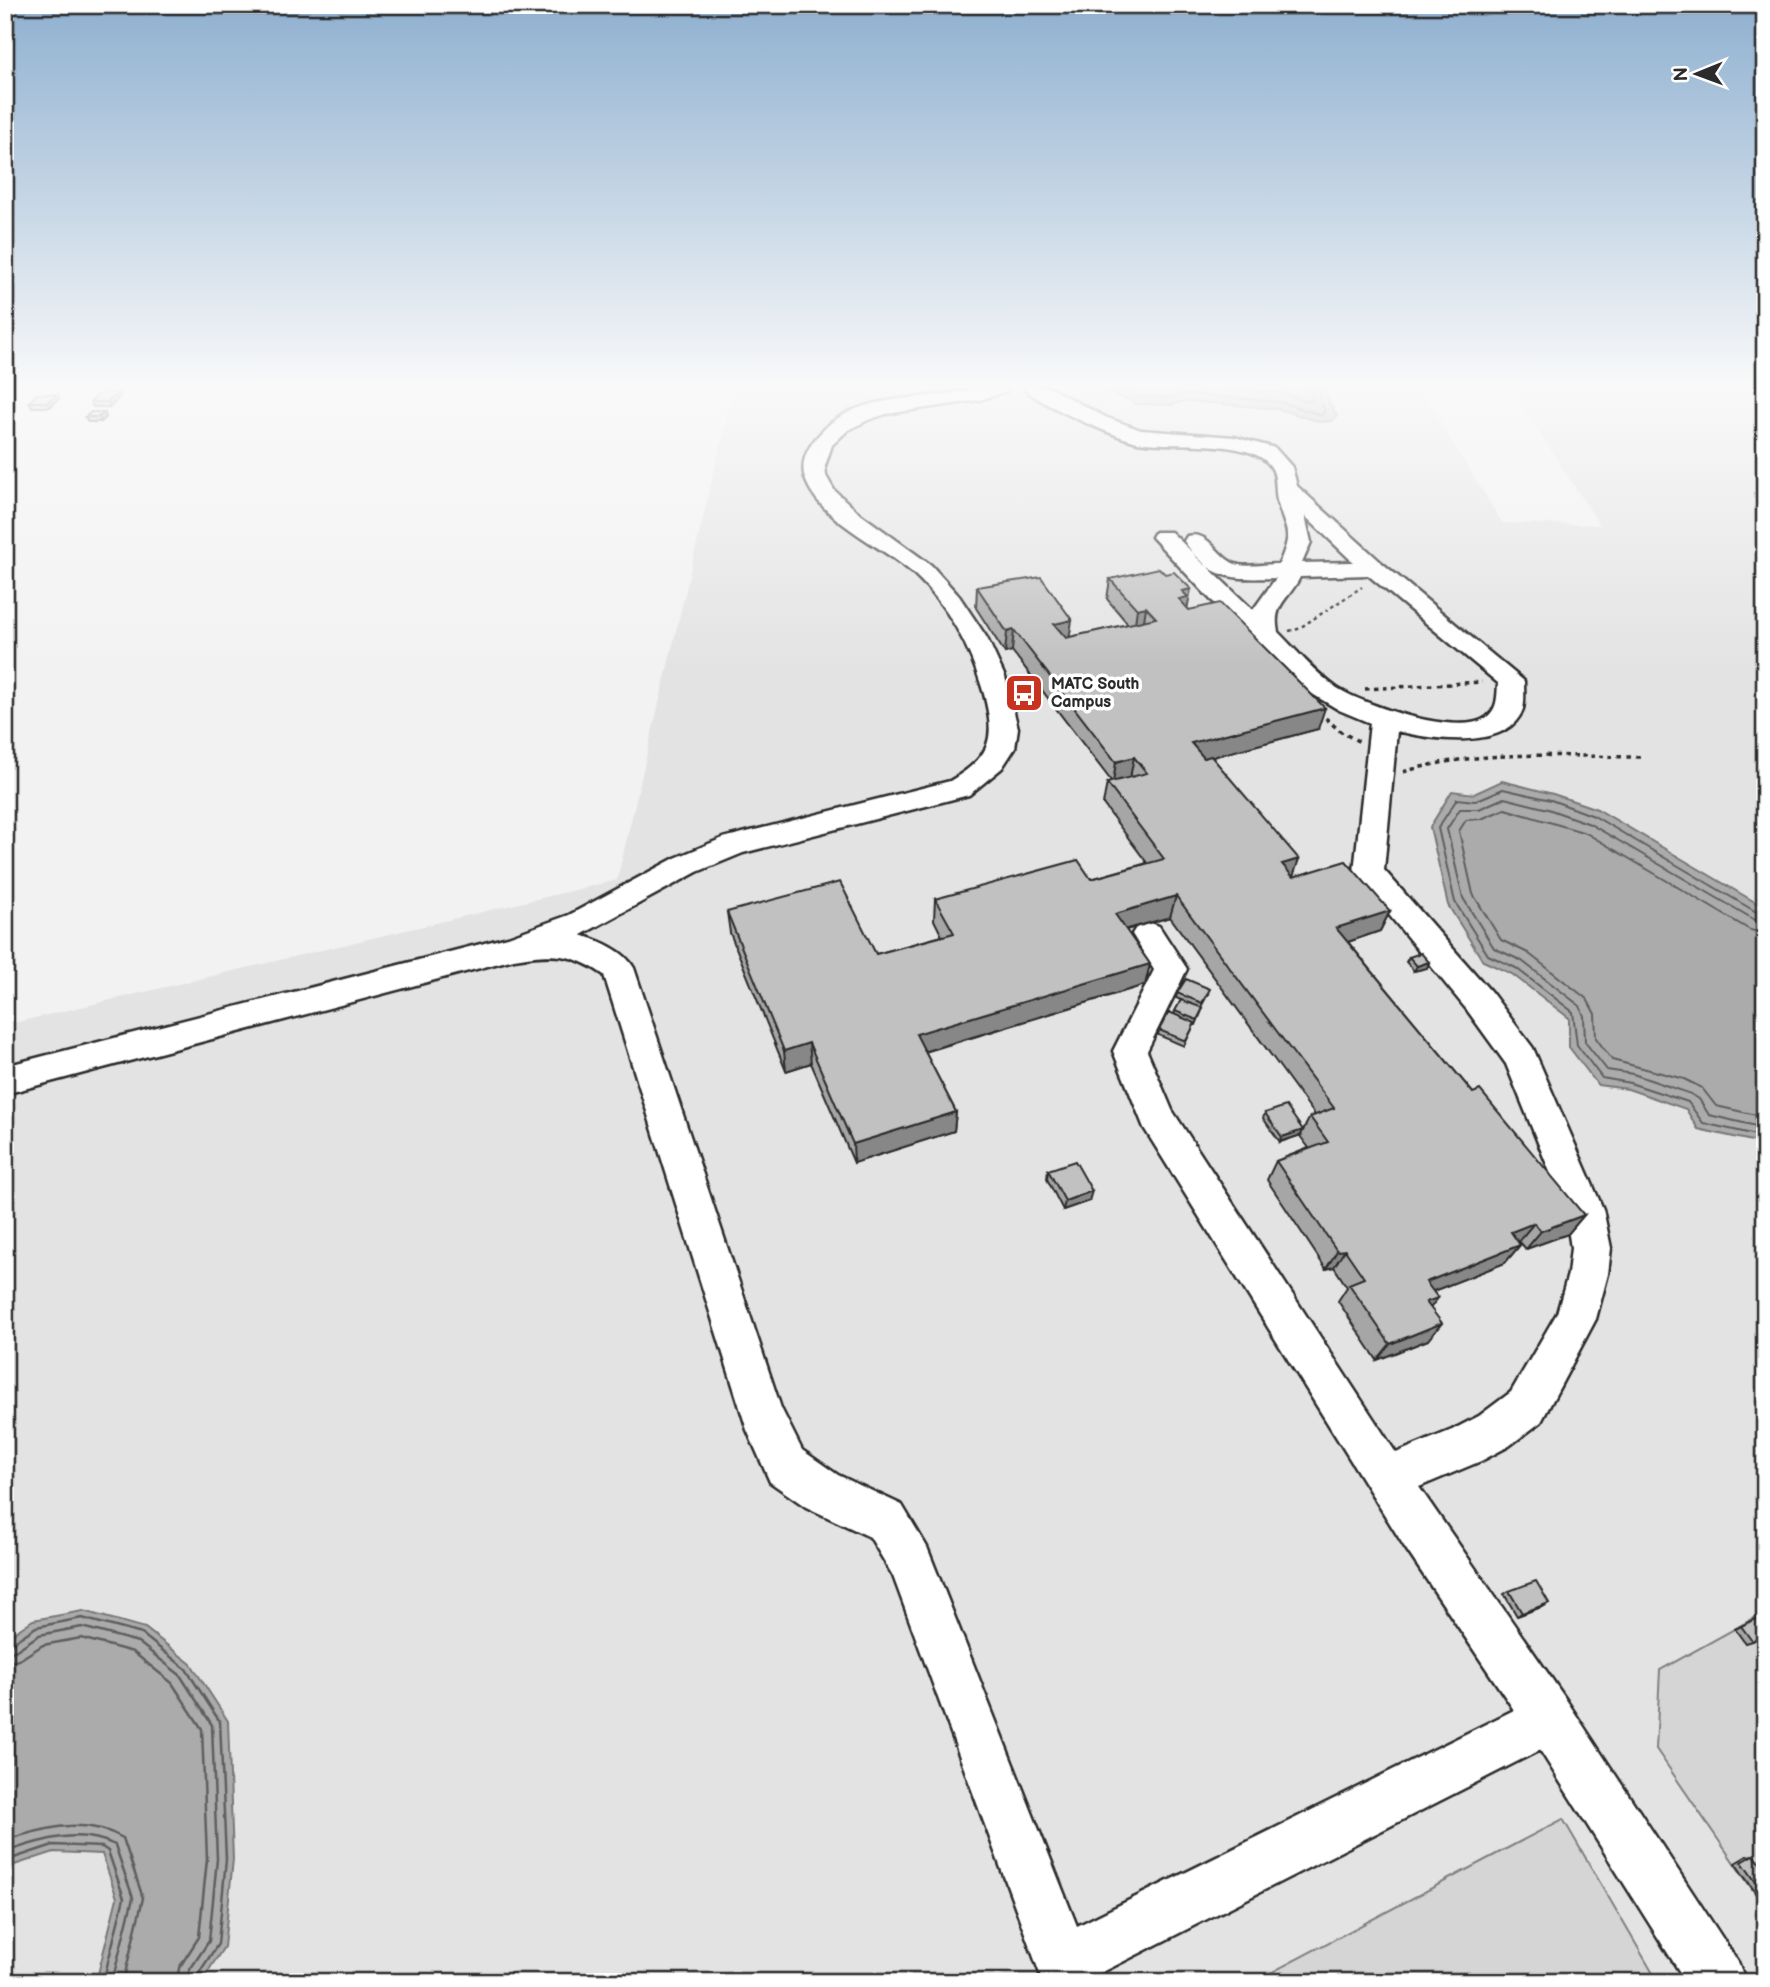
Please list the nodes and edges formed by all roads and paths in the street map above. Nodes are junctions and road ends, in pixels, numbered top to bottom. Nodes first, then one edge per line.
1 (816, 480) edge
2 (1286, 480) edge
3 (1289, 490) junction
4 (1187, 532) dead end
5 (1163, 537) dead end
6 (1379, 571) junction
7 (1233, 572) junction
8 (1289, 572) junction
9 (1208, 580) junction
10 (1179, 586) edge
11 (1269, 636) junction
12 (1511, 681) junction
13 (1327, 693) junction
14 (1384, 720) junction
15 (1643, 757) dead end
16 (1379, 781) junction
17 (637, 892) junction
18 (1148, 934) dead end
19 (514, 947) junction
20 (618, 968) junction
21 (5, 1080) edge
22 (1388, 1478) junction
23 (1549, 1719) junction
24 (1717, 1982) edge

1 - 17 lane
2 - 3 lane
3 - 6 lane
3 - 8 lane
4 - 7 lane
5 - 9 lane
6 - 8 lane
6 - 11 path
6 - 12 lane
7 - 8 lane
7 - 9 lane
8 - 11 lane
9 - 10 lane
9 - 11 lane
11 - 13 lane
12 - 13 path
12 - 14 lane
13 - 14 lane
14 - 16 lane
15 - 16 path
16 - 22 lane
17 - 19 lane
17 - 20 lane
18 - 22 lane
19 - 20 lane
19 - 21 lane
20 - 23 lane
22 - 23 lane
23 - 24 lane

